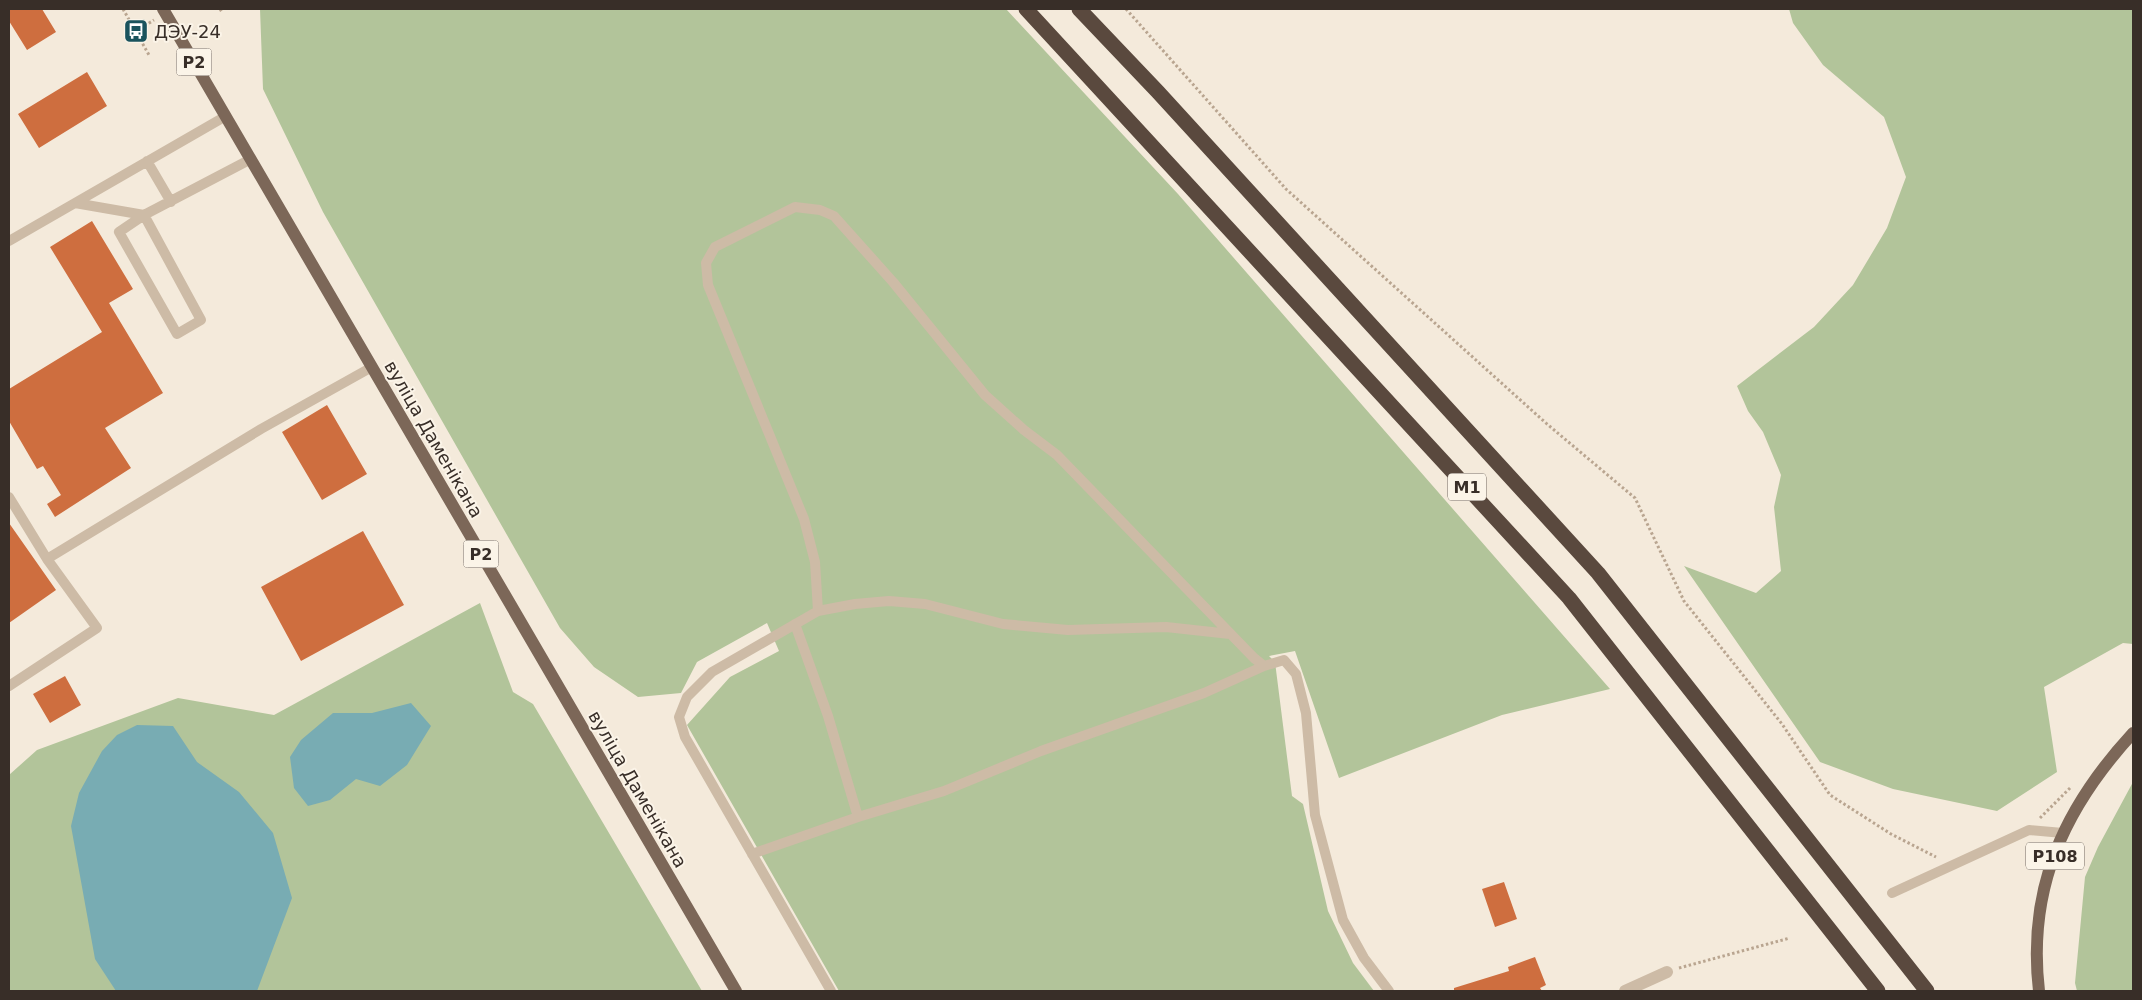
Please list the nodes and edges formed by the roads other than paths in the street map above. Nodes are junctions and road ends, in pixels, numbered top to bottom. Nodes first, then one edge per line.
1 (163, 9) edge
2 (1026, 9) edge
3 (1079, 9) edge
4 (226, 116) junction
5 (251, 159) junction
6 (147, 161) junction
7 (171, 202) junction
8 (75, 203) junction
9 (144, 215) junction
10 (9, 241) edge
11 (372, 367) junction
12 (9, 497) edge
13 (47, 559) junction
14 (818, 611) junction
15 (795, 624) junction
16 (1230, 634) junction
17 (1264, 666) junction
18 (9, 686) edge
19 (2130, 736) edge
20 (858, 817) junction
21 (2063, 833) junction
22 (752, 854) junction
23 (1892, 892) dead end
24 (1666, 972) road end
25 (736, 991) edge
26 (831, 991) edge
27 (1389, 991) edge
28 (1625, 991) edge
29 (1878, 991) edge
30 (1927, 991) edge
31 (2039, 991) edge

1 - 4 main road, вуліца Даменікана / Р2
2 - 29 highway, М1
3 - 30 highway, М1
4 - 5 main road, вуліца Даменікана / Р2
4 - 6 lane
5 - 7 lane
5 - 11 main road, вуліца Даменікана / Р2
6 - 7 lane
6 - 8 lane
7 - 9 lane
8 - 9 lane
8 - 10 lane
9 - 9 lane
11 - 13 lane
11 - 25 main road, вуліца Даменікана / Р2
12 - 13 lane
13 - 18 lane
14 - 15 lane
14 - 16 lane
14 - 16 lane
15 - 20 lane
15 - 22 lane
16 - 17 lane
17 - 20 lane
17 - 27 lane
19 - 21 main road, Р108
20 - 22 lane
21 - 23 lane
21 - 31 main road, Р108
22 - 26 lane
24 - 28 street

